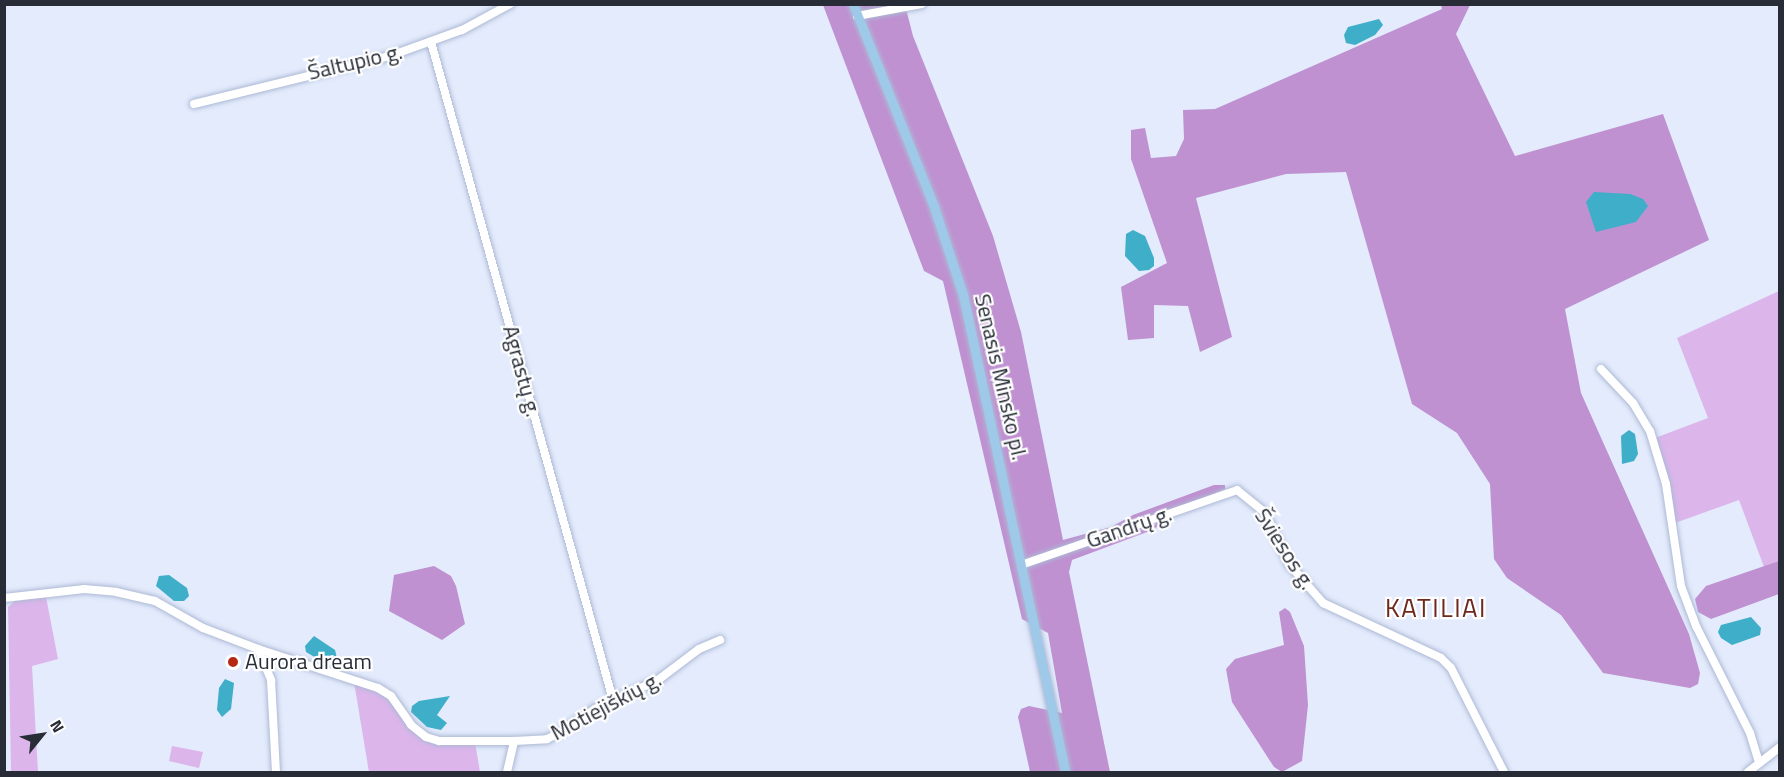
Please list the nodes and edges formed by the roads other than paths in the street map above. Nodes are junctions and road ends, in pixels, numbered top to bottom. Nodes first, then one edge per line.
1 (510, 4) edge
2 (853, 4) edge
3 (922, 4) edge
4 (857, 16) junction
5 (431, 42) junction
6 (195, 104) dead end
7 (1601, 369) dead end
8 (1237, 490) joint
9 (1021, 565) junction
10 (4, 598) edge
11 (720, 640) dead end
12 (258, 649) junction
13 (613, 700) junction
14 (514, 741) junction
15 (1779, 747) edge
16 (1759, 763) junction
17 (276, 772) edge
18 (507, 772) edge
19 (1065, 772) edge
20 (1504, 772) edge
21 (1748, 772) edge

1 - 5 street, Šaltupio g.
2 - 4 main road, Senasis Minsko pl.
3 - 4 street
4 - 9 main road, Senasis Minsko pl.
5 - 6 street, Šaltupio g.
5 - 13 street, Agrastų g.
7 - 16 street
8 - 9 street, Gandrų g.
8 - 20 street, Šviesos g.
9 - 19 main road, Senasis Minsko pl.
10 - 12 street, Motiejiškių g.
11 - 13 street, Motiejiškių g.
12 - 14 street, Motiejiškių g.
12 - 17 street
13 - 14 street, Motiejiškių g.
14 - 18 street
15 - 16 street
16 - 21 street

